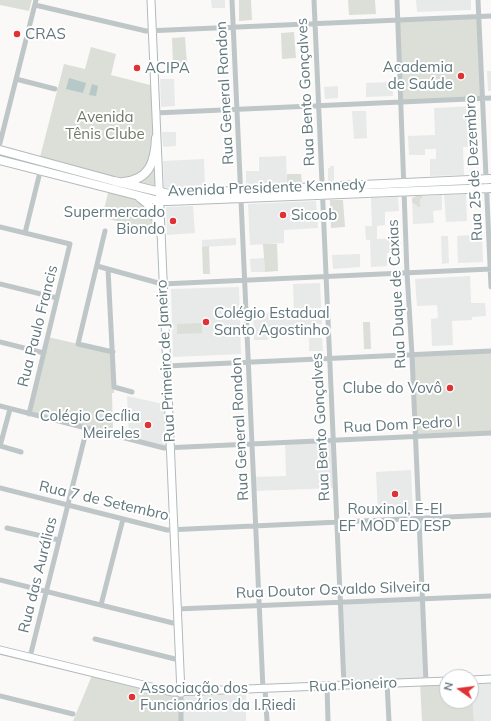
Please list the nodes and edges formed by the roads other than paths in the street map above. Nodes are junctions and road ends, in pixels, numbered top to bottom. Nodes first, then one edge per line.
1 (151, 0) edge
2 (232, 0) edge
3 (314, 0) edge
4 (397, 0) edge
5 (478, 0) edge
6 (35, 3) edge
7 (491, 16) edge
8 (479, 17) junction
9 (398, 20) junction
10 (315, 24) junction
11 (234, 28) junction
12 (152, 31) junction
13 (16, 79) junction
14 (55, 89) dead end
15 (483, 98) junction
16 (491, 98) edge
17 (400, 102) junction
18 (319, 106) junction
19 (237, 110) junction
20 (155, 113) junction
21 (156, 138) junction
22 (0, 143) edge
23 (0, 150) edge
24 (0, 160) edge
25 (42, 162) junction
26 (40, 170) junction
27 (114, 181) junction
28 (489, 184) edge
29 (322, 187) junction
30 (403, 188) junction
31 (117, 190) junction
32 (241, 195) junction
33 (322, 195) junction
34 (158, 196) junction
35 (0, 227) edge
36 (105, 231) dead end
37 (25, 233) junction
38 (160, 233) junction
39 (97, 266) junction
40 (108, 269) junction
41 (491, 270) edge
42 (407, 273) junction
43 (326, 276) junction
44 (245, 280) junction
45 (0, 284) edge
46 (162, 284) junction
47 (491, 287) edge
48 (57, 298) junction
49 (0, 342) edge
50 (491, 351) edge
51 (112, 352) junction
52 (44, 353) junction
53 (412, 355) junction
54 (330, 359) junction
55 (249, 362) junction
56 (166, 366) junction
57 (132, 392) dead end
58 (0, 406) edge
59 (10, 409) junction
60 (29, 414) junction
61 (87, 428) junction
62 (491, 433) edge
63 (416, 436) junction
64 (334, 440) junction
65 (252, 444) junction
66 (0, 446) edge
67 (167, 448) junction
68 (21, 452) dead end
69 (0, 488) edge
70 (68, 505) junction
71 (491, 515) edge
72 (123, 519) junction
73 (419, 519) junction
74 (337, 522) junction
75 (256, 526) junction
76 (7, 528) dead end
77 (173, 530) junction
78 (59, 540) junction
79 (0, 580) edge
80 (46, 591) junction
81 (491, 596) edge
82 (423, 599) junction
83 (341, 602) junction
84 (102, 605) junction
85 (260, 606) junction
86 (177, 609) junction
87 (178, 624) junction
88 (95, 639) dead end
89 (0, 650) edge
90 (30, 657) junction
91 (179, 660) junction
92 (491, 679) edge
93 (479, 680) edge
94 (439, 681) edge
95 (426, 682) junction
96 (387, 684) junction
97 (327, 686) junction
98 (344, 686) junction
99 (264, 689) junction
100 (180, 693) junction
101 (0, 696) edge
102 (73, 714) dead end
103 (181, 721) edge
104 (266, 721) edge
105 (328, 721) edge
106 (389, 721) edge

1 - 12 street, Rua Primeiro de Janeiro
2 - 11 street, Rua General Rondon
3 - 10 street, Rua Bento Gonçalves
4 - 9 street, Rua Duque de Caxias
5 - 8 street, Rua 25 de Dezembro
6 - 12 street
6 - 13 street
7 - 8 street
8 - 9 street
8 - 15 street, Rua 25 de Dezembro
9 - 10 street
9 - 17 street, Rua Duque de Caxias
10 - 11 street
10 - 18 street, Rua Bento Gonçalves
11 - 12 street
11 - 19 street, Rua General Rondon
12 - 20 street, Rua Primeiro de Janeiro
13 - 14 street
13 - 22 street
15 - 16 street
15 - 17 street
15 - 28 street, Rua 25 de Dezembro
17 - 18 street
17 - 30 street, Rua Duque de Caxias
18 - 19 street
18 - 29 street, Rua Bento Gonçalves
19 - 20 street
19 - 32 street, Rua General Rondon
20 - 21 street, Rua Primeiro de Janeiro
21 - 27 main road
21 - 34 street, Rua Primeiro de Janeiro
23 - 25 main road, Avenida Presidente Kennedy
24 - 26 main road, Avenida Presidente Kennedy
25 - 26 street
25 - 27 main road, Avenida Presidente Kennedy
26 - 31 main road, Avenida Presidente Kennedy
26 - 37 street
27 - 34 main road, Avenida Presidente Kennedy
28 - 30 main road, Avenida Presidente Kennedy
28 - 41 street, Rua 25 de Dezembro
29 - 30 main road, Avenida Presidente Kennedy
29 - 32 main road, Avenida Presidente Kennedy
29 - 33 street, Rua Bento Gonçalves
30 - 33 main road, Avenida Presidente Kennedy
30 - 42 street, Rua Duque de Caxias
31 - 34 main road, Avenida Presidente Kennedy
31 - 38 main road
32 - 33 main road, Avenida Presidente Kennedy
32 - 34 main road, Avenida Presidente Kennedy
32 - 44 street, Rua General Rondon
33 - 43 street, Rua Bento Gonçalves
34 - 38 street, Rua Primeiro de Janeiro
35 - 37 street
36 - 39 street
37 - 48 street, Rua Paulo Francis
38 - 46 street, Rua Primeiro de Janeiro
39 - 40 street
39 - 51 street
40 - 46 street
40 - 51 street
41 - 42 street
41 - 47 street, Rua 25 de Dezembro
42 - 43 street
42 - 53 street, Rua Duque de Caxias
43 - 44 street
43 - 54 street, Rua Bento Gonçalves
44 - 46 street
44 - 55 street, Rua General Rondon
45 - 48 street
46 - 56 street, Rua Primeiro de Janeiro
48 - 52 street, Rua Paulo Francis
49 - 52 street
50 - 53 street
51 - 57 street
52 - 60 street, Rua Paulo Francis
53 - 54 street
53 - 63 street, Rua Duque de Caxias
54 - 55 street
54 - 64 street, Rua Bento Gonçalves
55 - 56 street
55 - 65 street, Rua General Rondon
56 - 67 street, Rua Primeiro de Janeiro
58 - 59 street, Rua Dom Pedro I
59 - 60 street, Rua Dom Pedro I
59 - 66 street
60 - 61 street, Rua Dom Pedro I
61 - 67 street, Rua Dom Pedro I
61 - 70 street, Rua das Aurálias
62 - 63 street, Rua Dom Pedro I
63 - 64 street, Rua Dom Pedro I
63 - 73 street, Rua Duque de Caxias
64 - 65 street, Rua Dom Pedro I
64 - 74 street, Rua Bento Gonçalves
65 - 67 street, Rua Dom Pedro I
65 - 75 street, Rua General Rondon
66 - 68 street
67 - 77 street, Rua Primeiro de Janeiro
69 - 70 street, Rua 7 de Setembro
70 - 72 street, Rua 7 de Setembro
70 - 78 street, Rua das Aurálias
71 - 73 street, Rua 7 de Setembro
72 - 77 street, Rua 7 de Setembro
72 - 84 street
73 - 74 street, Rua 7 de Setembro
73 - 82 street, Rua Duque de Caxias
74 - 75 street, Rua 7 de Setembro
74 - 83 street, Rua Bento Gonçalves
75 - 77 street, Rua 7 de Setembro
75 - 85 street, Rua General Rondon
76 - 78 street
77 - 86 street, Rua Primeiro de Janeiro
78 - 80 street, Rua das Aurálias
79 - 80 street
80 - 84 street
80 - 90 street, Rua das Aurálias
81 - 82 street, Rua Doutor Osvaldo Silveira
82 - 83 street, Rua Doutor Osvaldo Silveira
82 - 95 street, Rua Duque de Caxias
83 - 85 street, Rua Doutor Osvaldo Silveira
83 - 98 street, Rua Bento Gonçalves
84 - 87 street
85 - 86 street, Rua Doutor Osvaldo Silveira
85 - 99 street, Rua General Rondon
86 - 87 street, Rua Primeiro de Janeiro
87 - 91 street, Rua Primeiro de Janeiro
88 - 91 street
89 - 90 street, Rua Pioneiro
90 - 100 street, Rua Pioneiro
91 - 100 street, Rua Primeiro de Janeiro
92 - 93 street
94 - 95 street, Rua Pioneiro
95 - 96 street, Rua Pioneiro
96 - 98 street, Rua Pioneiro
96 - 106 street
97 - 98 street, Rua Pioneiro
97 - 99 street, Rua Pioneiro
97 - 105 street
99 - 100 street, Rua Pioneiro
99 - 104 street, Rua General Rondon
100 - 103 street, Rua Primeiro de Janeiro
101 - 102 street

